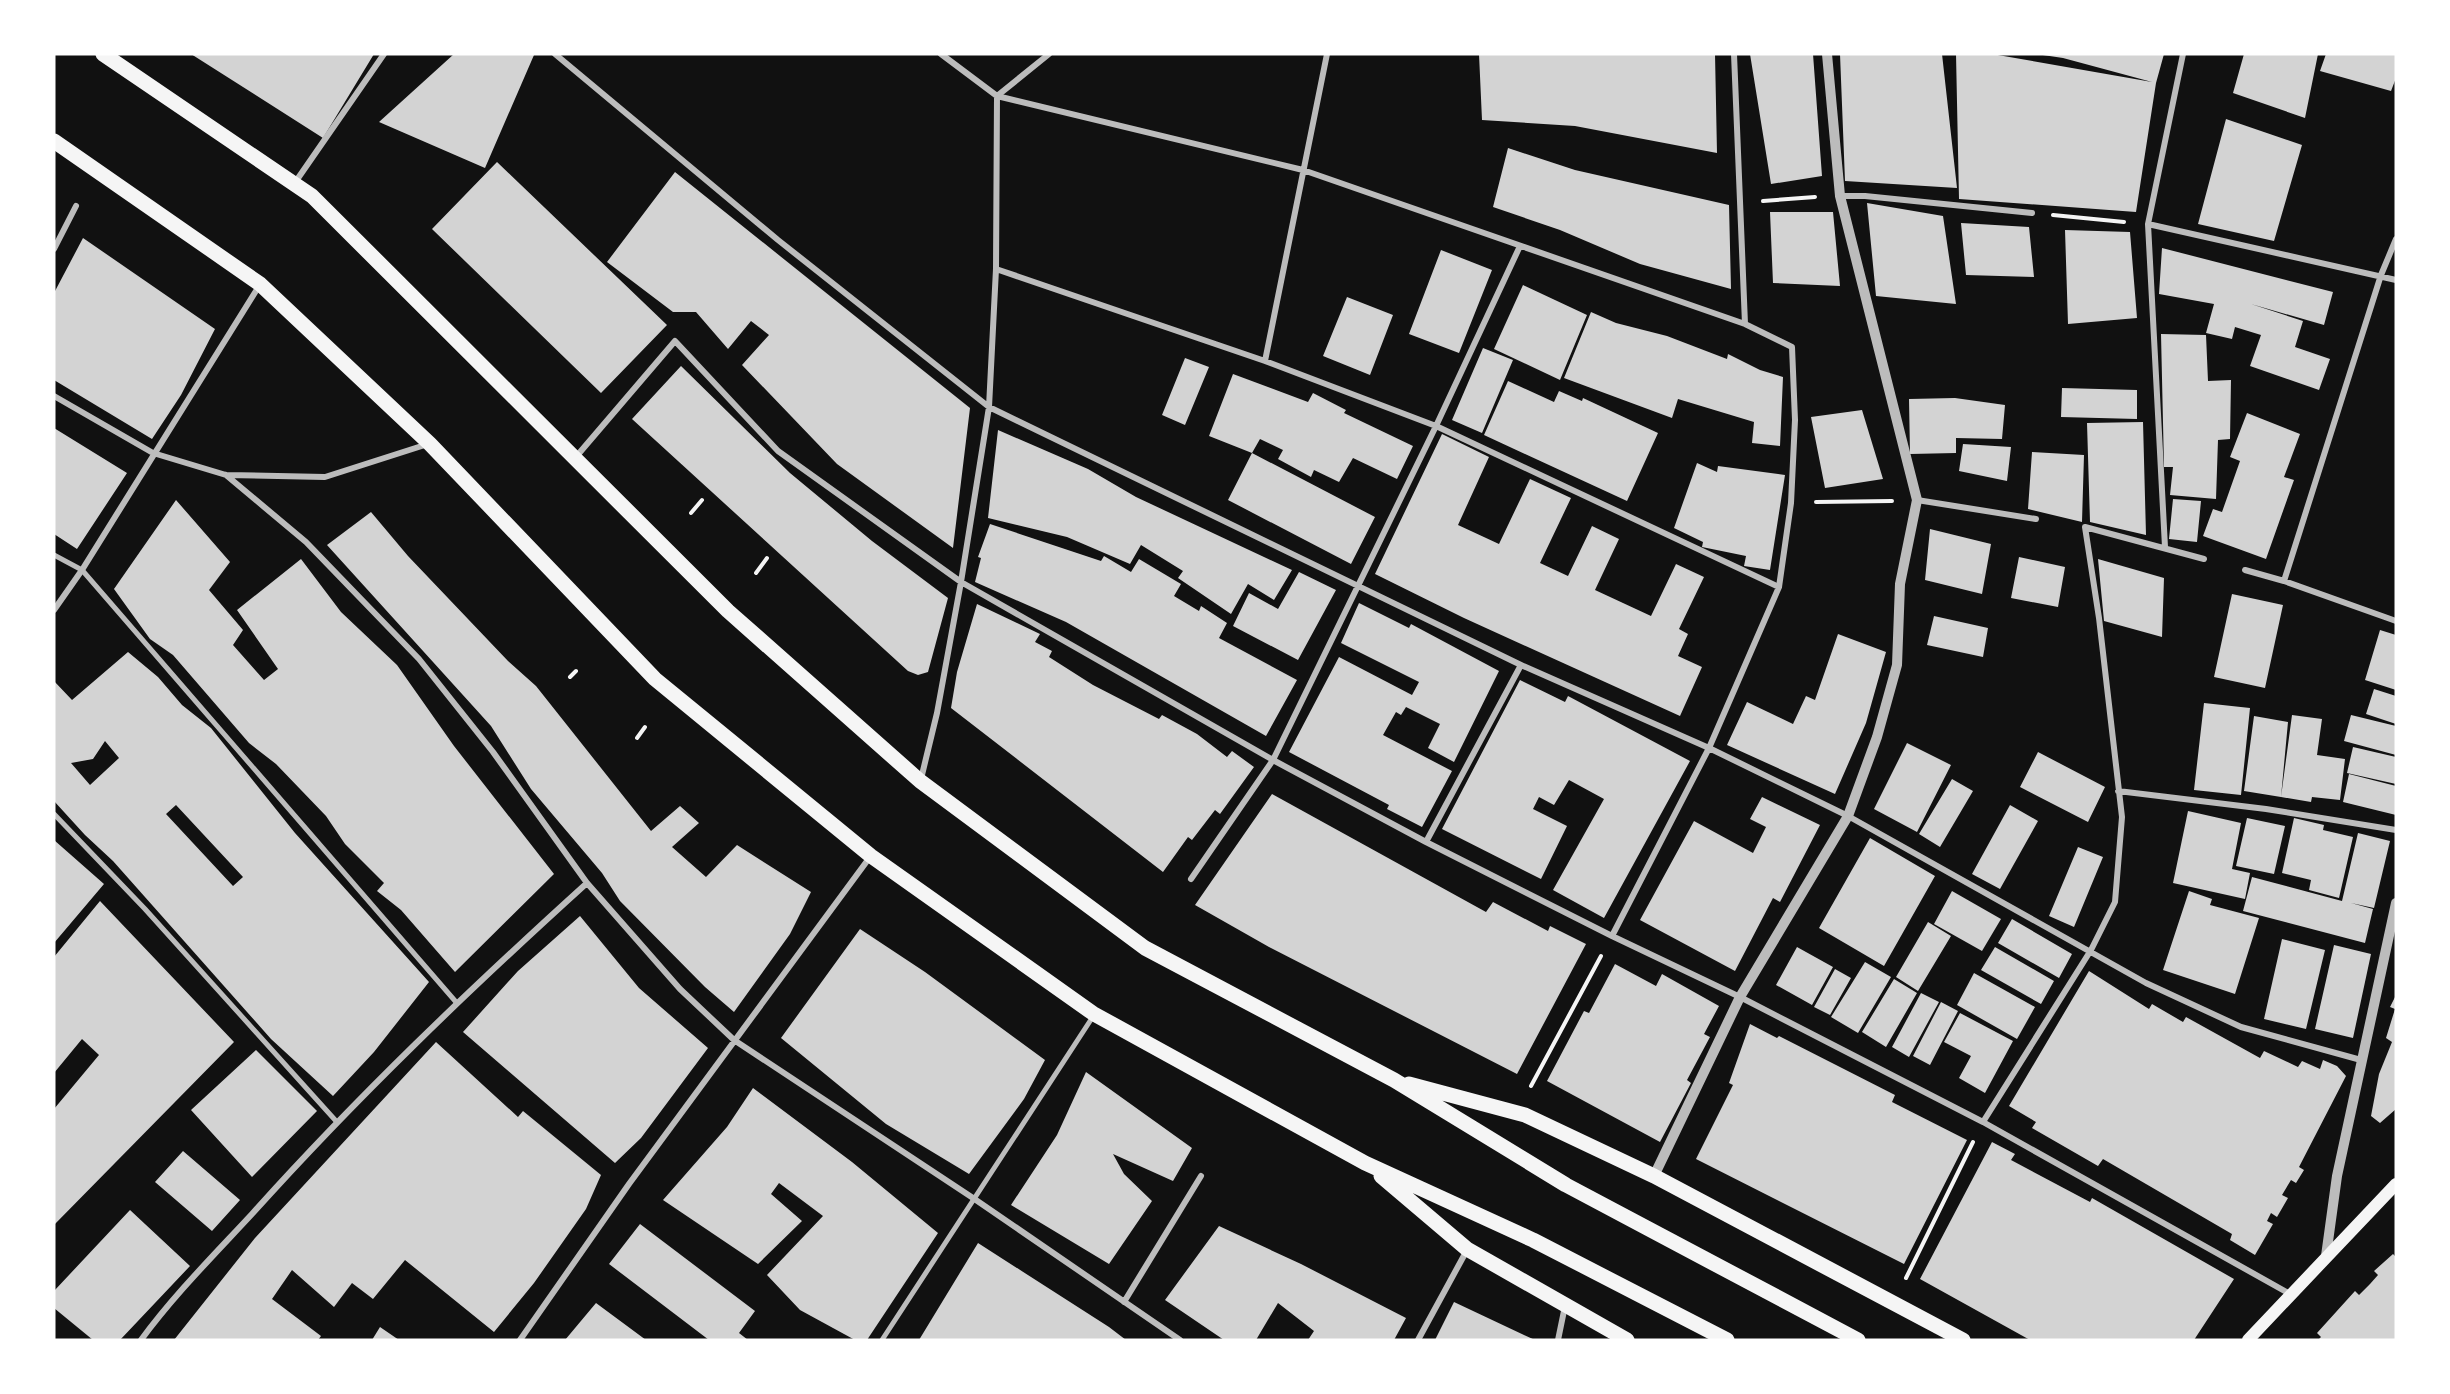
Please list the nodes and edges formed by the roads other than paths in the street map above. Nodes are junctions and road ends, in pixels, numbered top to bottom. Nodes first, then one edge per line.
1 (103, 54) edge
2 (384, 54) edge
3 (555, 54) edge
4 (941, 54) edge
5 (1048, 54) edge
6 (1327, 54) edge
7 (1734, 54) edge
8 (1827, 54) edge
9 (2183, 54) edge
10 (998, 96) junction
11 (54, 141) edge
12 (1303, 170) junction
13 (294, 184) junction
14 (1840, 195) junction
15 (76, 206) dead end
16 (2032, 213) road end
17 (2148, 224) junction
18 (2396, 239) edge
19 (1520, 246) junction
20 (54, 249) edge
21 (996, 269) junction
22 (2381, 275) junction
23 (2396, 280) edge
24 (260, 284) junction
25 (1744, 324) junction
26 (1265, 361) junction
27 (54, 396) edge
28 (989, 407) junction
29 (1436, 426) junction
30 (430, 444) junction
31 (153, 453) junction
32 (575, 458) junction
33 (226, 475) junction
34 (1917, 500) junction
35 (2036, 519) dead end
36 (2165, 547) junction
37 (54, 555) edge
38 (2204, 559) dead end
39 (82, 570) junction
40 (2245, 570) dead end
41 (2284, 581) junction
42 (961, 582) junction
43 (1356, 587) junction
44 (1779, 587) junction
45 (54, 610) edge
46 (2396, 621) edge
47 (1521, 665) junction
48 (1709, 747) junction
49 (1273, 760) junction
50 (920, 782) junction
51 (2118, 791) junction
52 (54, 814) edge
53 (1848, 816) junction
54 (2396, 830) edge
55 (1426, 842) junction
56 (871, 856) junction
57 (1191, 879) dead end
58 (587, 883) junction
59 (2396, 903) edge
60 (1612, 936) junction
61 (2091, 950) junction
62 (1740, 997) junction
63 (456, 1002) junction
64 (1094, 1014) junction
65 (734, 1040) junction
66 (2361, 1060) junction
67 (1394, 1080) junction
68 (336, 1121) junction
69 (1983, 1122) junction
70 (1365, 1163) junction
71 (1201, 1176) dead end
72 (1654, 1176) junction
73 (2396, 1184) edge
74 (973, 1198) junction
75 (1467, 1249) junction
76 (2326, 1256) junction
77 (2290, 1294) junction
78 (1124, 1302) junction
79 (1565, 1306) junction
80 (141, 1340) edge
81 (520, 1340) edge
82 (882, 1340) edge
83 (1180, 1340) edge
84 (1418, 1340) edge
85 (1558, 1340) edge
86 (1627, 1340) edge
87 (1727, 1340) edge
88 (1858, 1340) edge
89 (1963, 1340) edge
90 (2248, 1340) edge

1 - 13 main road
2 - 13 street
3 - 28 street
4 - 10 street
5 - 10 street
6 - 12 street
7 - 25 street
8 - 14 street
9 - 17 street
10 - 12 street
10 - 21 street
11 - 24 main road
12 - 19 street
12 - 26 street
13 - 32 main road
14 - 16 street
14 - 34 street
15 - 20 street
17 - 22 street
17 - 36 street
18 - 22 street
19 - 25 street
19 - 29 street
21 - 26 street
21 - 28 street
22 - 23 street
22 - 41 street
24 - 30 main road
24 - 31 street
25 - 44 street
26 - 29 street
27 - 31 street
28 - 42 street
28 - 43 street
29 - 43 street
29 - 44 street
30 - 33 street
30 - 56 main road
31 - 33 street
31 - 39 street
32 - 42 street
32 - 50 main road
33 - 58 street
34 - 35 street
34 - 53 street
36 - 38 street
36 - 51 street
37 - 39 street
39 - 45 street
39 - 63 street
40 - 41 street
41 - 46 street
42 - 49 street
42 - 50 street
43 - 47 street
43 - 49 street
44 - 48 street
47 - 48 street
47 - 55 street
48 - 53 street
48 - 60 street
49 - 55 street
49 - 57 street
50 - 67 main road
51 - 54 street
51 - 61 street
52 - 68 street
53 - 61 street
53 - 62 street
55 - 60 street
56 - 64 main road
56 - 65 street
58 - 63 street
58 - 65 street
59 - 66 street
60 - 62 street
61 - 66 street
61 - 69 street
62 - 69 street
62 - 72 street
63 - 68 street
64 - 70 main road
64 - 74 street
65 - 74 street
65 - 81 street
66 - 76 street
67 - 72 main road
67 - 88 main road
68 - 80 street
69 - 77 street
70 - 75 main road
70 - 87 main road
71 - 78 street
72 - 89 main road
73 - 76 main road
74 - 78 street
74 - 82 street
75 - 79 main road
75 - 84 street
76 - 77 main road
77 - 90 main road
78 - 83 street
79 - 85 street
79 - 86 main road

